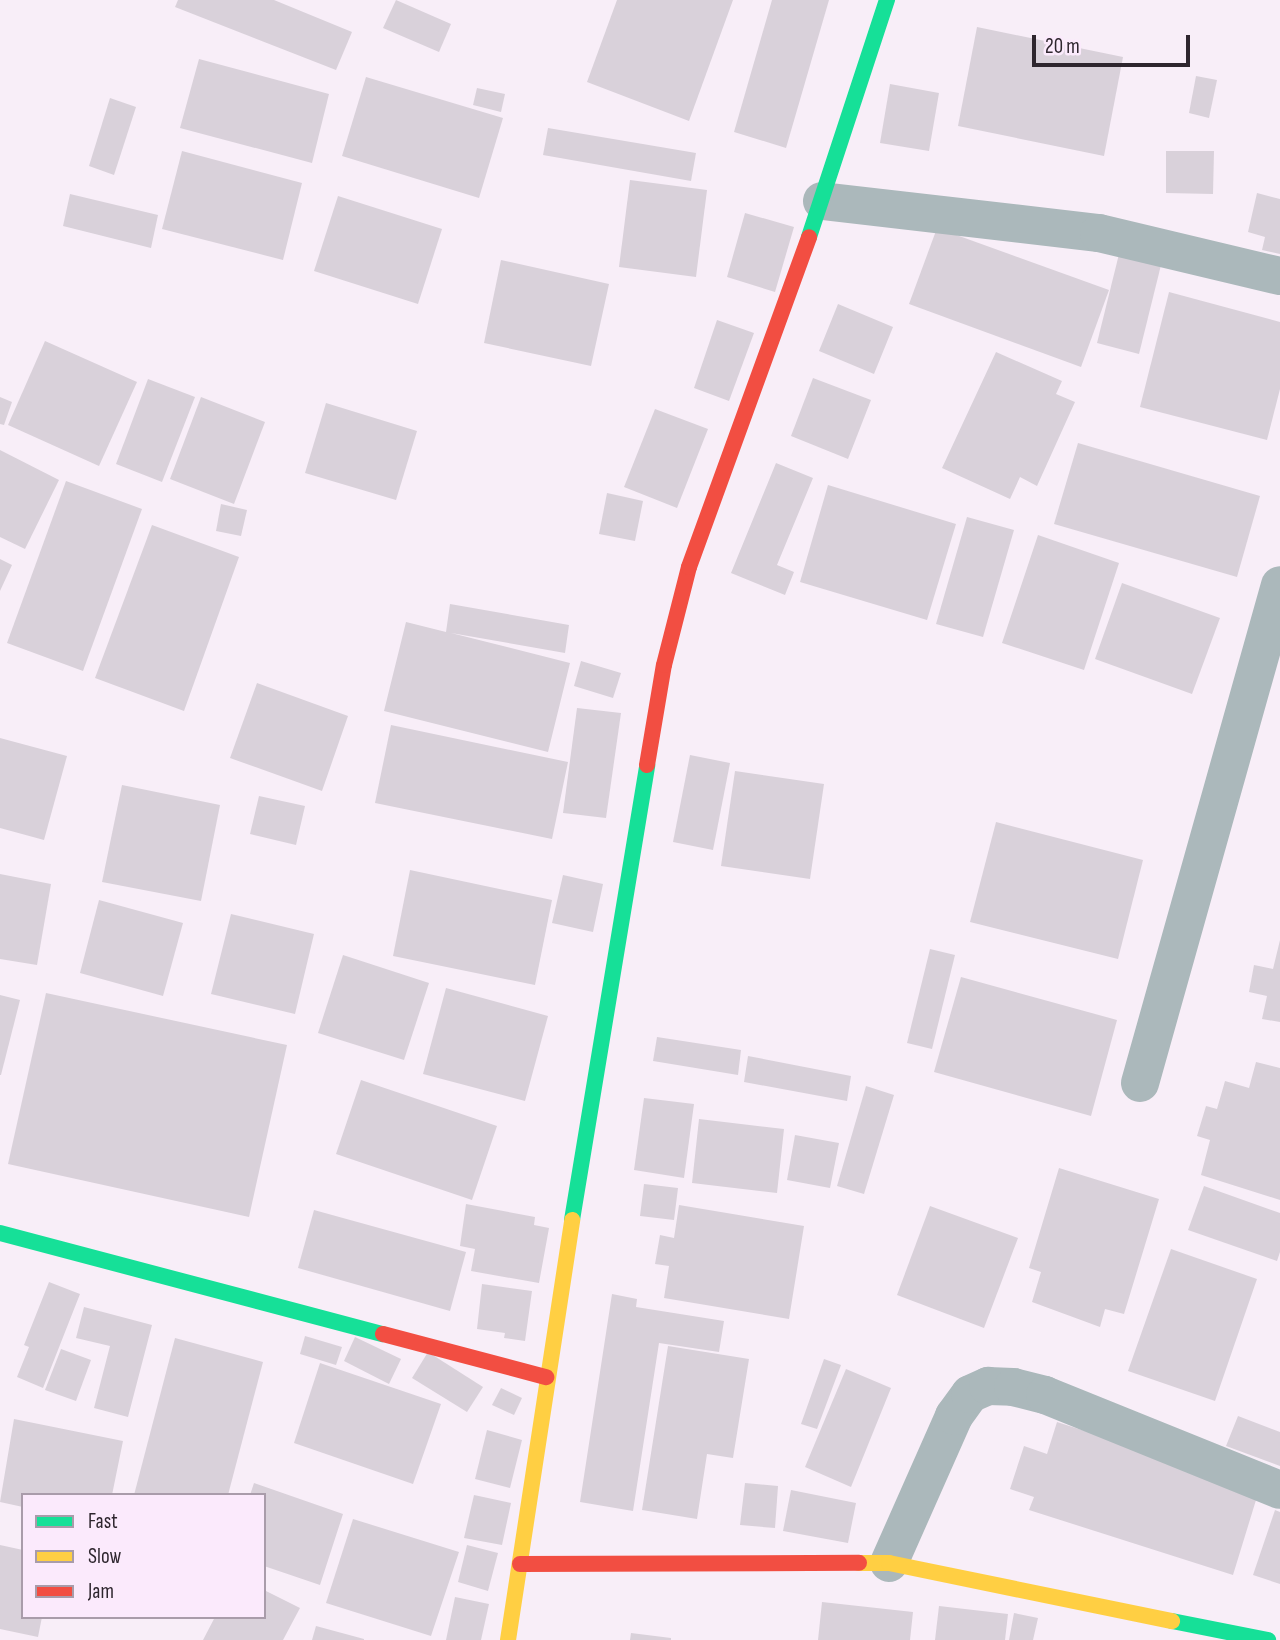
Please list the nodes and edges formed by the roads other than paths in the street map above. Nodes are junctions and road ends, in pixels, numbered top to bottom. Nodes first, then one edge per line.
1 (887, 0) edge
2 (822, 201) junction
3 (1280, 276) edge
4 (1280, 585) edge
5 (1140, 1083) dead end
6 (0, 1233) edge
7 (546, 1377) junction
8 (1280, 1490) edge
9 (888, 1563) junction
10 (520, 1564) junction
11 (508, 1640) edge
12 (1268, 1640) edge

1 - 2 street
2 - 3 street
2 - 7 street
4 - 5 street
6 - 7 street
7 - 10 street
8 - 9 street
9 - 10 street
9 - 12 street
10 - 11 street

